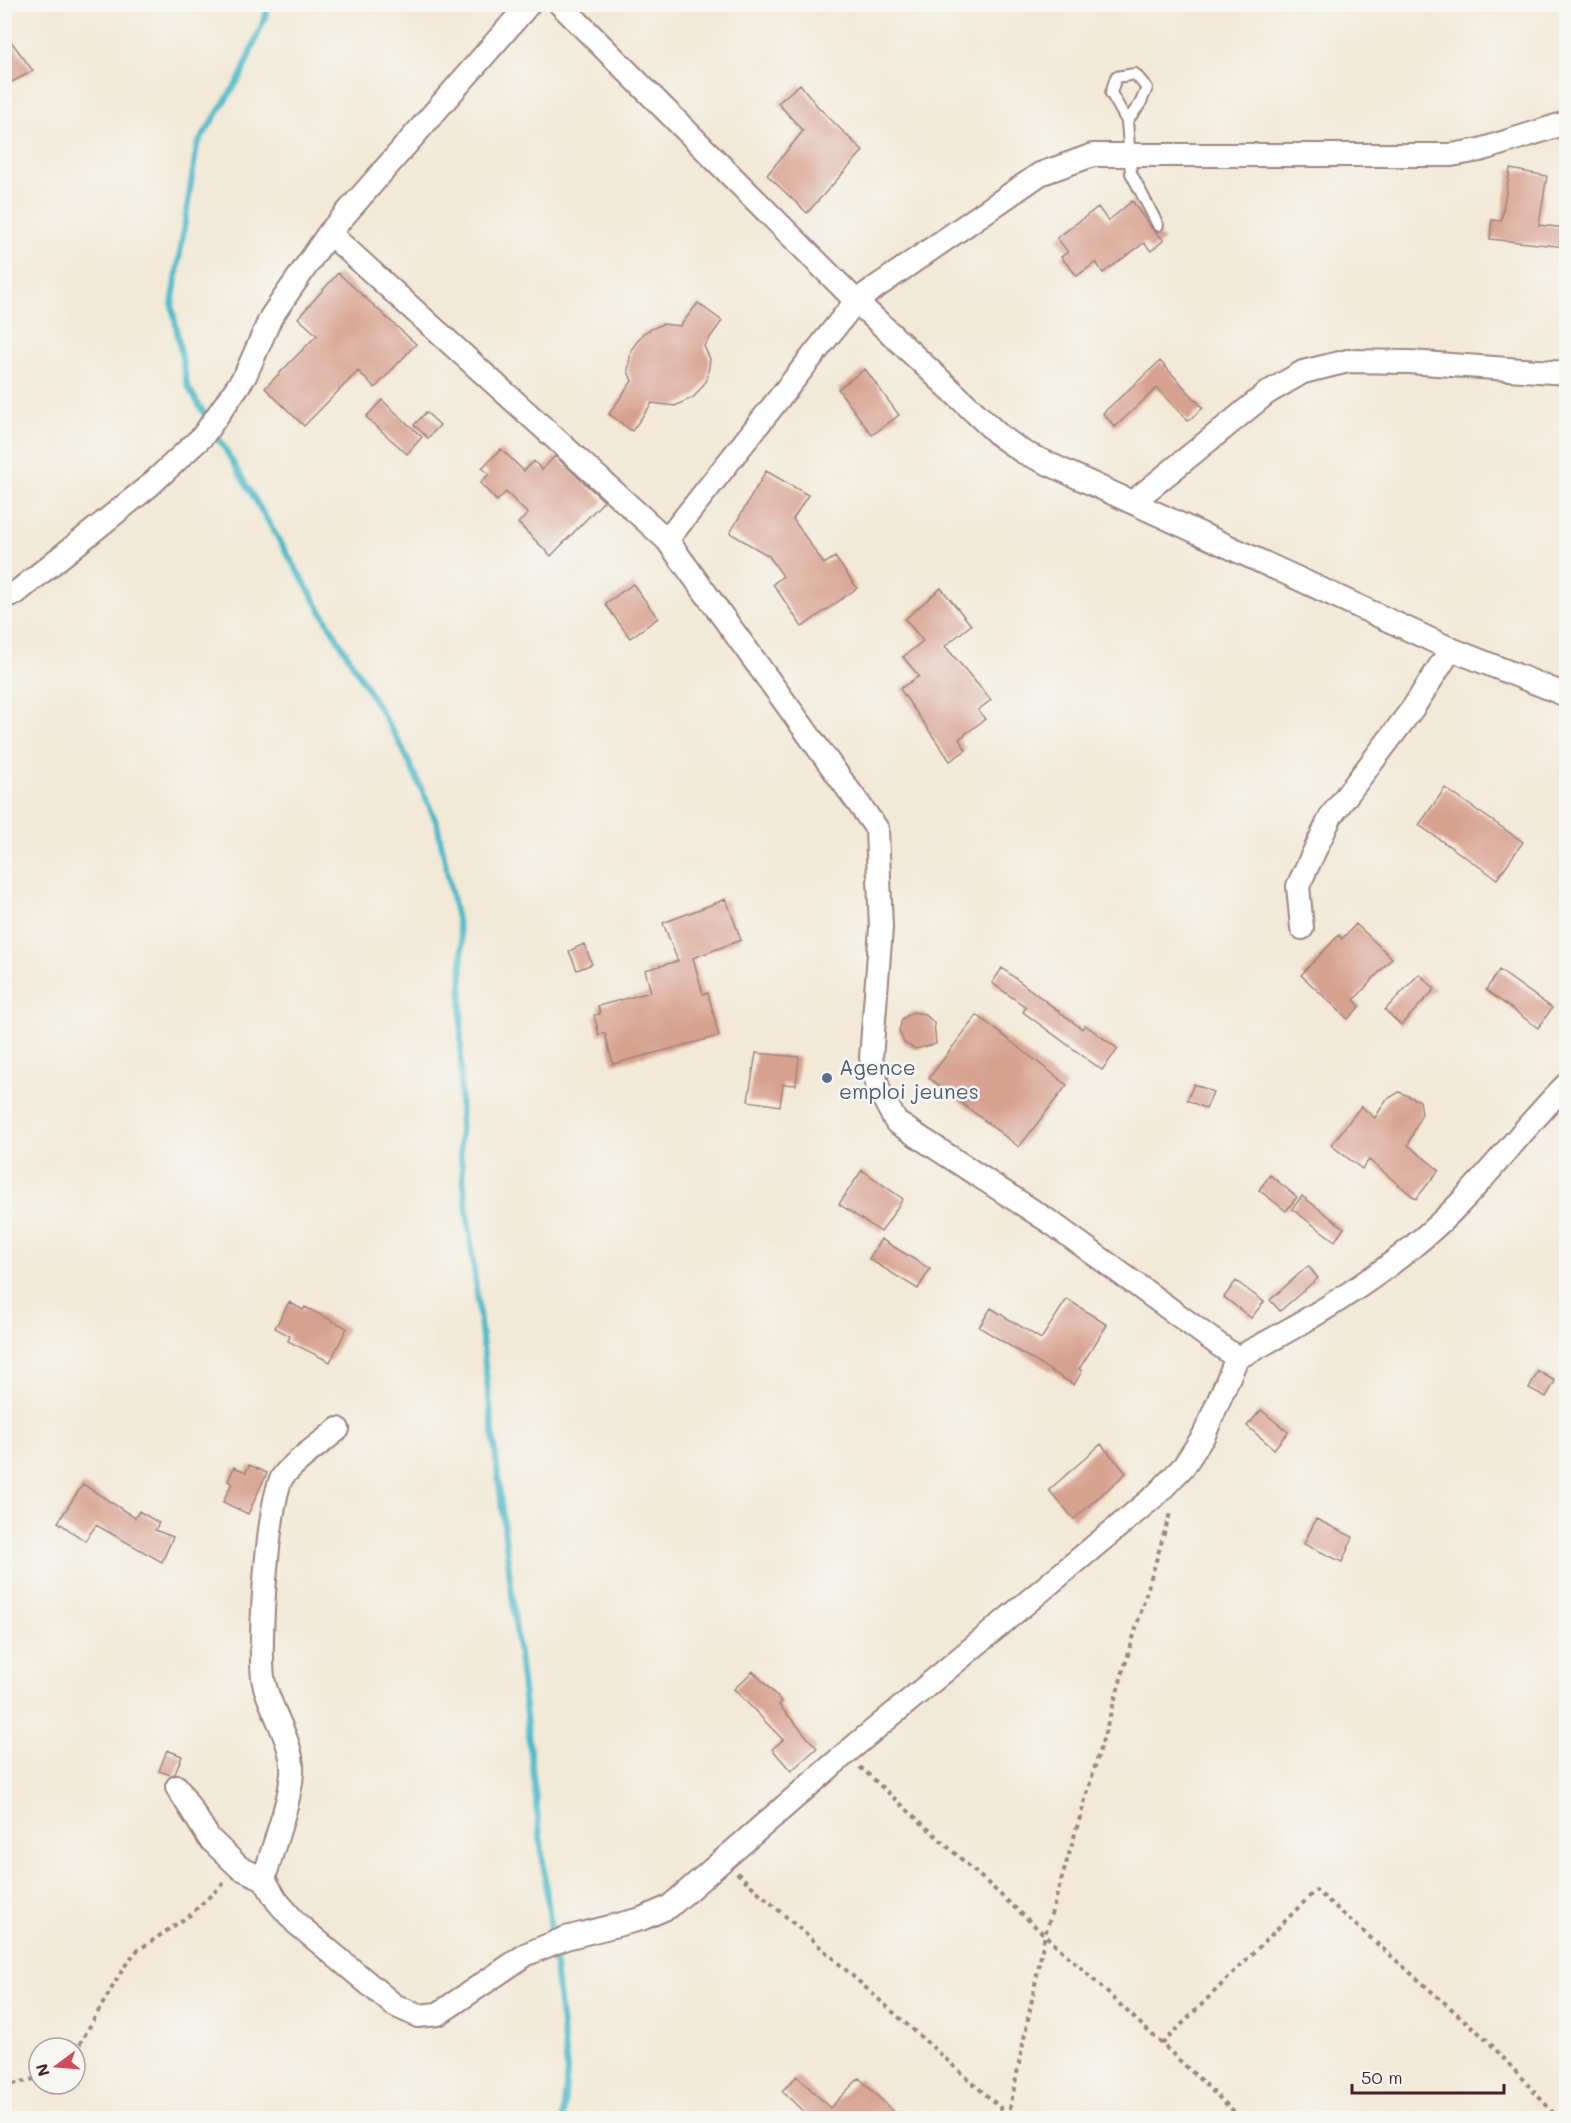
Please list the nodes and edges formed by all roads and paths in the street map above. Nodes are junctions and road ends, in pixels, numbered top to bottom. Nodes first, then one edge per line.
1 (529, 4) edge
2 (560, 4) edge
3 (1126, 121) dead end
4 (1566, 123) edge
5 (1131, 156) junction
6 (1158, 225) dead end
7 (329, 233) junction
8 (856, 301) junction
9 (1566, 373) edge
10 (1133, 502) junction
11 (668, 540) junction
12 (4, 597) edge
13 (1451, 649) junction
14 (1566, 695) edge
15 (1302, 928) dead end
16 (1566, 1085) edge
17 (1237, 1358) junction
18 (338, 1429) dead end
19 (1174, 1500) dead end
20 (845, 1754) junction
21 (177, 1787) dead end
22 (723, 1860) junction
23 (240, 1868) junction
24 (264, 1879) junction
25 (1045, 1935) junction
26 (84, 2036) edge
27 (1162, 2044) junction
28 (27, 2081) edge
29 (4, 2086) edge
30 (1010, 2117) edge
31 (1241, 2118) edge
32 (1558, 2118) edge

1 - 7 street
2 - 8 street
3 - 5 lane
4 - 5 street
5 - 6 lane
5 - 8 street
7 - 11 street
7 - 12 street
8 - 10 street
8 - 11 street
9 - 10 street
10 - 13 street
11 - 17 street
13 - 14 street
13 - 15 street
16 - 17 street
17 - 20 street
18 - 24 street
19 - 25 path
20 - 22 street
20 - 25 path
21 - 23 street
22 - 24 street
22 - 30 path
23 - 24 street
23 - 26 path
25 - 27 path
25 - 30 path
27 - 31 path
27 - 32 path
28 - 29 path

